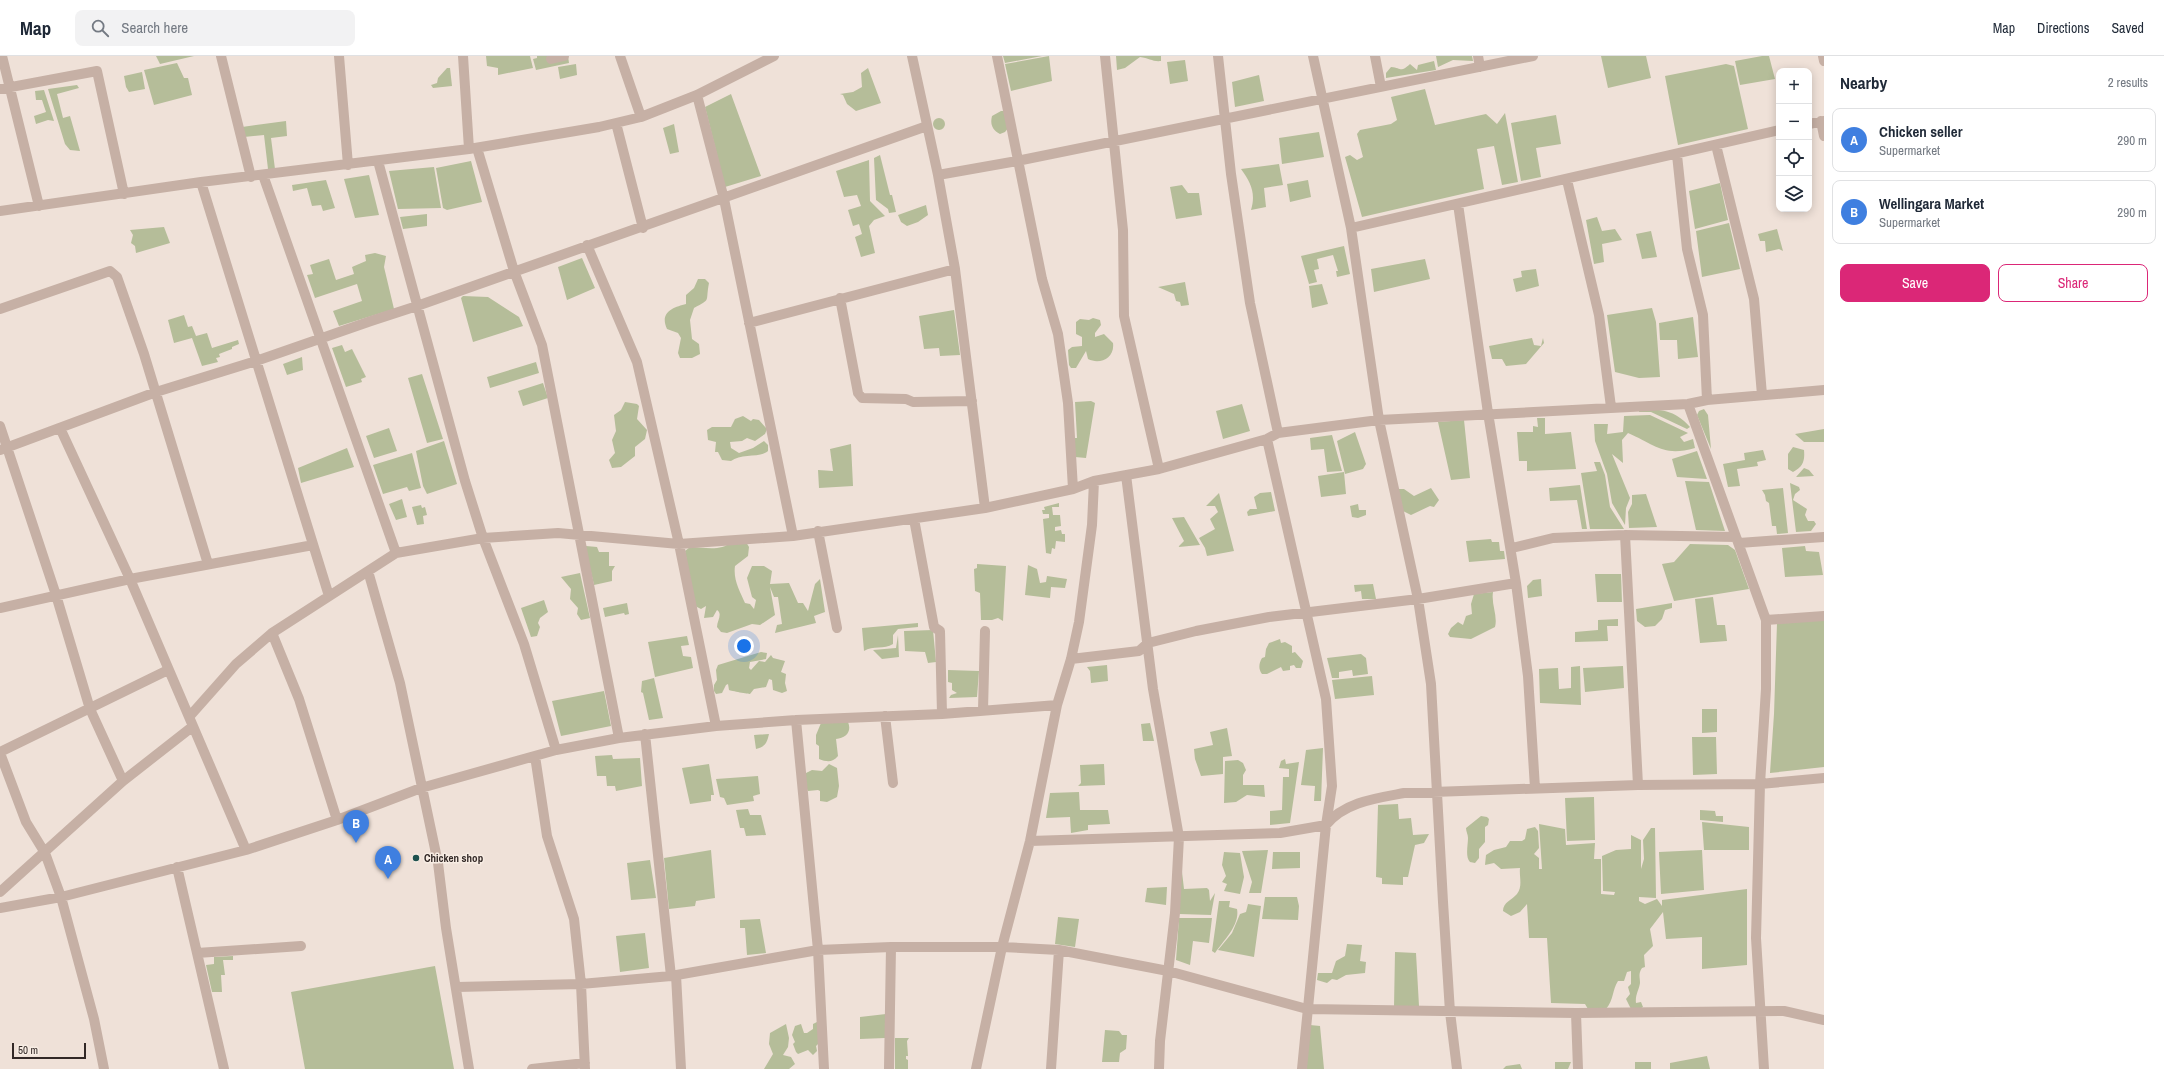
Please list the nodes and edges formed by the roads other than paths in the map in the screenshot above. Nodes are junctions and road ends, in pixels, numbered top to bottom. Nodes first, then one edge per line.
1 (2, 56) edge
2 (221, 56) edge
3 (339, 56) edge
4 (463, 56) edge
5 (564, 56) edge
6 (620, 56) edge
7 (774, 56) edge
8 (912, 56) edge
9 (997, 56) edge
10 (1105, 56) edge
11 (1218, 56) edge
12 (1313, 56) edge
13 (1375, 56) edge
14 (1478, 56) edge
15 (1533, 56) edge
16 (1823, 56) edge
17 (551, 59) dead end
18 (1824, 61) edge
19 (1480, 67) junction
20 (11, 87) junction
21 (1381, 87) junction
22 (0, 89) edge
23 (697, 95) junction
24 (1324, 99) junction
25 (642, 117) junction
26 (1226, 119) junction
27 (1822, 121) edge
28 (616, 123) junction
29 (1812, 123) edge
30 (927, 126) junction
31 (1776, 131) edge
32 (1824, 136) edge
33 (1115, 141) junction
34 (1716, 145) junction
35 (473, 149) junction
36 (1677, 155) junction
37 (378, 161) junction
38 (1017, 161) junction
39 (348, 165) junction
40 (263, 175) junction
41 (938, 175) junction
42 (251, 177) junction
43 (1567, 180) junction
44 (201, 182) junction
45 (124, 194) junction
46 (724, 199) junction
47 (1458, 204) junction
48 (39, 206) junction
49 (0, 211) edge
50 (643, 228) junction
51 (1351, 228) junction
52 (587, 245) junction
53 (955, 269) junction
54 (514, 272) junction
55 (840, 298) junction
56 (417, 306) junction
57 (0, 310) edge
58 (749, 323) junction
59 (322, 338) junction
60 (256, 362) junction
61 (1824, 390) edge
62 (156, 392) junction
63 (1762, 395) junction
64 (1707, 400) junction
65 (972, 401) junction
66 (1688, 404) junction
67 (1611, 407) junction
68 (1488, 413) junction
69 (1379, 420) junction
70 (0, 426) edge
71 (60, 428) junction
72 (1278, 432) junction
73 (1267, 439) junction
74 (4, 448) edge
75 (1159, 469) junction
76 (1126, 475) junction
77 (1094, 481) junction
78 (1073, 489) junction
79 (985, 508) junction
80 (914, 519) junction
81 (818, 531) junction
82 (1625, 535) junction
83 (579, 536) junction
84 (793, 536) junction
85 (483, 538) junction
86 (1824, 538) edge
87 (1738, 540) junction
88 (679, 544) junction
89 (313, 545) junction
90 (1512, 548) junction
91 (396, 553) junction
92 (208, 564) junction
93 (368, 571) junction
94 (130, 579) junction
95 (1516, 583) junction
96 (56, 595) junction
97 (329, 596) junction
98 (1418, 599) junction
99 (0, 608) edge
100 (1308, 612) junction
101 (1824, 616) edge
102 (1766, 620) junction
103 (837, 628) dead end
104 (985, 631) dead end
105 (272, 633) junction
106 (1148, 643) junction
107 (1071, 659) junction
108 (168, 670) junction
109 (1057, 705) junction
110 (90, 709) junction
111 (983, 710) junction
112 (942, 714) junction
113 (885, 716) junction
114 (189, 717) junction
115 (796, 720) junction
116 (716, 726) junction
117 (192, 727) junction
118 (645, 734) junction
119 (619, 738) junction
120 (556, 750) junction
121 (0, 752) edge
122 (535, 756) junction
123 (1824, 778) edge
124 (123, 780) junction
125 (893, 783) dead end
126 (1638, 784) junction
127 (1760, 784) junction
128 (421, 788) junction
129 (1535, 788) junction
130 (1438, 793) junction
131 (337, 820) junction
132 (1326, 825) junction
133 (1179, 837) junction
134 (1030, 841) junction
135 (246, 850) junction
136 (45, 853) junction
137 (177, 867) junction
138 (0, 892) edge
139 (62, 897) junction
140 (0, 908) edge
141 (301, 946) dead end
142 (891, 947) junction
143 (1002, 948) junction
144 (818, 950) junction
145 (1059, 950) junction
146 (197, 953) junction
147 (1168, 971) junction
148 (674, 975) junction
149 (581, 984) junction
150 (457, 987) junction
151 (1306, 1009) junction
152 (1760, 1011) junction
153 (1450, 1012) junction
154 (1576, 1013) junction
155 (1824, 1020) edge
156 (585, 1066) edge
157 (104, 1069) edge
158 (224, 1069) edge
159 (470, 1069) edge
160 (532, 1069) edge
161 (681, 1069) edge
162 (824, 1069) edge
163 (889, 1069) edge
164 (976, 1069) edge
165 (1051, 1069) edge
166 (1159, 1069) edge
167 (1302, 1069) edge
168 (1457, 1069) edge
169 (1578, 1069) edge
170 (1764, 1069) edge

1 - 20 street
2 - 42 street
3 - 39 street
4 - 35 street
5 - 17 street
6 - 25 street
7 - 23 street
8 - 30 street
9 - 38 street
10 - 33 street
11 - 26 street
12 - 24 street
13 - 21 street
14 - 19 street
15 - 19 street
16 - 18 street
19 - 21 street
20 - 22 street
20 - 45 street
20 - 48 street
21 - 24 street
23 - 25 street
23 - 46 street
24 - 26 street
24 - 51 street
25 - 28 street
26 - 33 street
26 - 72 street
27 - 29 street
27 - 32 street
28 - 35 street
28 - 50 street
30 - 41 street
30 - 46 street
31 - 34 street
33 - 38 street
33 - 75 street
34 - 36 street
34 - 63 street
35 - 37 street
35 - 54 street
36 - 43 street
36 - 64 street
37 - 39 street
37 - 56 street
38 - 41 street
38 - 78 street
39 - 40 street
40 - 42 street
40 - 59 street
41 - 53 street
42 - 44 street
43 - 47 street
43 - 67 street
44 - 45 street
44 - 60 street
45 - 48 street
46 - 50 street
46 - 58 street
47 - 51 street
47 - 68 street
48 - 49 street
50 - 52 street
51 - 69 street
52 - 54 street
52 - 88 street
53 - 55 street
53 - 65 street
54 - 56 street
54 - 83 street
55 - 58 street
55 - 65 street
56 - 59 street
56 - 85 street
57 - 62 street
58 - 84 street
59 - 60 street
59 - 91 street
60 - 62 street
60 - 89 street
61 - 63 street
62 - 71 street
62 - 92 street
63 - 64 street
64 - 66 street
65 - 79 street
66 - 67 street
66 - 87 street
67 - 68 street
68 - 69 street
68 - 90 street
69 - 72 street
69 - 98 street
70 - 74 street
71 - 74 street
71 - 94 street
72 - 73 street
73 - 75 street
73 - 100 street
74 - 96 street
75 - 76 street
76 - 77 street
76 - 106 street
77 - 78 street
77 - 107 street
78 - 79 street
79 - 80 street
80 - 81 street
80 - 112 street
81 - 84 street
81 - 103 street
82 - 87 street
82 - 90 street
82 - 126 street
83 - 85 street
83 - 88 street
83 - 119 street
84 - 88 street
85 - 91 street
85 - 120 street
86 - 87 street
87 - 102 street
88 - 116 street
89 - 92 street
89 - 97 street
90 - 95 street
91 - 93 street
92 - 94 street
93 - 97 street
93 - 128 street
94 - 96 street
94 - 108 street
95 - 98 street
95 - 129 street
96 - 99 street
96 - 110 street
97 - 105 street
98 - 100 street
98 - 130 street
100 - 106 street
100 - 132 street
101 - 102 street
102 - 127 street
104 - 111 street
105 - 114 street
105 - 131 street
106 - 107 street
106 - 133 street
107 - 109 street
108 - 110 street
108 - 114 street
109 - 111 street
109 - 134 street
110 - 121 street
110 - 124 street
111 - 112 street
112 - 113 street
113 - 115 street
113 - 125 street
114 - 117 street
115 - 116 street
115 - 144 street
116 - 118 street
117 - 124 street
117 - 135 street
118 - 119 street
118 - 148 street
119 - 120 street
120 - 122 street
121 - 136 street
122 - 128 street
122 - 149 street
123 - 127 street
124 - 136 street
126 - 127 street
126 - 129 street
127 - 152 street
128 - 131 street
128 - 150 street
129 - 130 street
130 - 132 street
130 - 153 street
131 - 135 street
132 - 133 street
132 - 151 street
133 - 134 street
133 - 147 street
134 - 143 street
135 - 137 street
136 - 138 street
136 - 139 street
137 - 139 street
137 - 146 street
139 - 140 street
139 - 157 street
141 - 146 street
142 - 143 street
142 - 144 street
142 - 163 street
143 - 145 street
143 - 164 street
144 - 148 street
144 - 162 street
145 - 147 street
145 - 165 street
146 - 158 street
147 - 151 street
147 - 166 street
148 - 149 street
148 - 161 street
149 - 150 street
149 - 156 street
150 - 159 street
151 - 153 street
151 - 167 street
152 - 154 street
152 - 155 street
152 - 170 street
153 - 154 street
153 - 168 street
154 - 169 street
156 - 160 street

